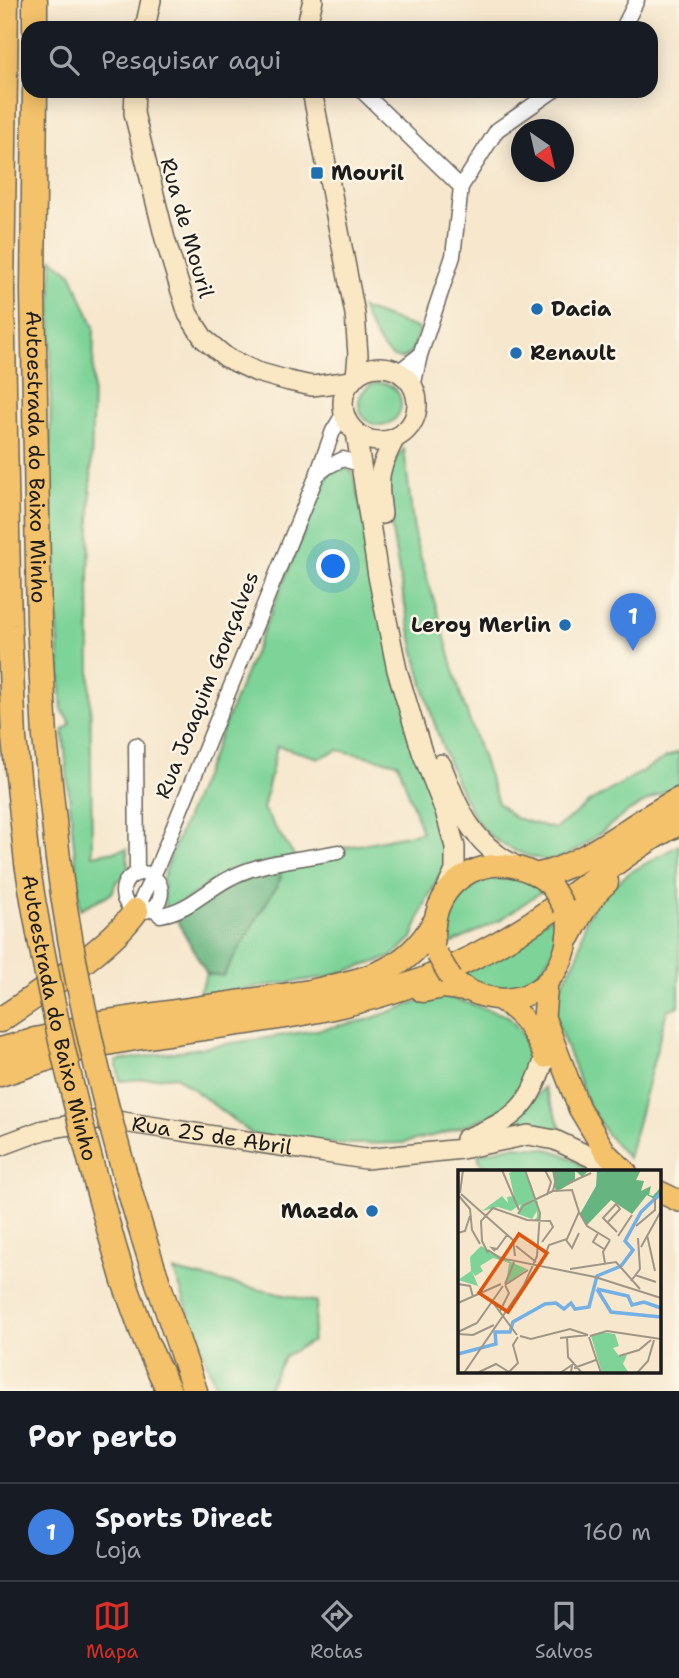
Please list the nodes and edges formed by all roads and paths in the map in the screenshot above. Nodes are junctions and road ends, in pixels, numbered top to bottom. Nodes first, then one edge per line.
1 (6, 0) edge
2 (35, 0) edge
3 (151, 0) edge
4 (313, 0) edge
5 (637, 0) edge
6 (35, 21) edge
7 (146, 21) edge
8 (308, 21) edge
9 (626, 21) edge
10 (35, 98) edge
11 (135, 98) edge
12 (313, 98) edge
13 (369, 98) edge
14 (543, 98) edge
15 (461, 187) junction
16 (355, 314) junction
17 (420, 355) junction
18 (391, 370) junction
19 (354, 378) junction
20 (312, 386) junction
21 (413, 387) junction
22 (343, 410) junction
23 (356, 432) junction
24 (396, 438) junction
25 (362, 465) junction
26 (317, 475) junction
27 (135, 745) dead end
28 (679, 800) edge
29 (679, 811) edge
30 (679, 823) edge
31 (679, 834) edge
32 (338, 852) dead end
33 (514, 865) junction
34 (137, 874) junction
35 (152, 876) junction
36 (543, 879) junction
37 (444, 894) junction
38 (145, 909) junction
39 (433, 925) junction
40 (569, 936) junction
41 (547, 982) junction
42 (457, 983) junction
43 (500, 1000) junction
44 (0, 1020) edge
45 (0, 1050) edge
46 (38, 1051) junction
47 (545, 1057) junction
48 (0, 1074) edge
49 (0, 1146) edge
50 (427, 1154) junction
51 (603, 1166) edge
52 (624, 1170) edge
53 (662, 1193) edge
54 (679, 1201) edge
55 (662, 1207) edge
56 (679, 1213) edge
57 (166, 1307) junction
58 (146, 1342) junction
59 (160, 1391) edge
60 (169, 1391) edge
61 (195, 1391) edge
62 (205, 1391) edge

1 - 58 highway, Autoestrada do Baixo Minho, bridge
2 - 6 highway
3 - 7 main road
4 - 8 main road
5 - 9 street
10 - 57 highway, Autoestrada do Baixo Minho, bridge
11 - 20 main road, Rua de Mouril
12 - 16 main road
13 - 15 street
14 - 15 street
15 - 17 street
16 - 18 main road
16 - 19 main road
17 - 18 street
17 - 21 street
18 - 19 main road
18 - 21 main road
19 - 20 main road, Rua de Mouril
19 - 22 main road
20 - 22 main road, Rua de Mouril
21 - 24 main road
22 - 23 main road
22 - 26 street, Rua Joaquim Gonçalves
23 - 24 main road
23 - 25 main road
24 - 33 main road
25 - 26 street
25 - 37 main road
26 - 35 street, Rua Joaquim Gonçalves
27 - 34 street
28 - 36 highway
29 - 46 highway
30 - 46 highway
31 - 40 highway
32 - 38 street
33 - 36 main road
33 - 37 main road
34 - 35 street
34 - 38 street
35 - 38 street, Rua Joaquim Gonçalves
36 - 40 main road, bridge
37 - 39 main road
38 - 44 highway
39 - 42 main road, bridge
39 - 46 highway
40 - 41 main road
41 - 43 main road
41 - 52 main road
42 - 43 main road
42 - 46 highway
43 - 47 main road, Rua 25 de Abril
45 - 46 highway
46 - 48 highway
47 - 50 main road, Rua 25 de Abril
47 - 51 main road, Rua 25 de Abril
49 - 50 main road, Rua 25 de Abril
50 - 51 main road, Rua 25 de Abril
53 - 54 main road
55 - 56 main road
57 - 61 highway, Autoestrada do Baixo Minho
57 - 62 highway
58 - 59 highway
58 - 60 highway, Autoestrada do Baixo Minho

